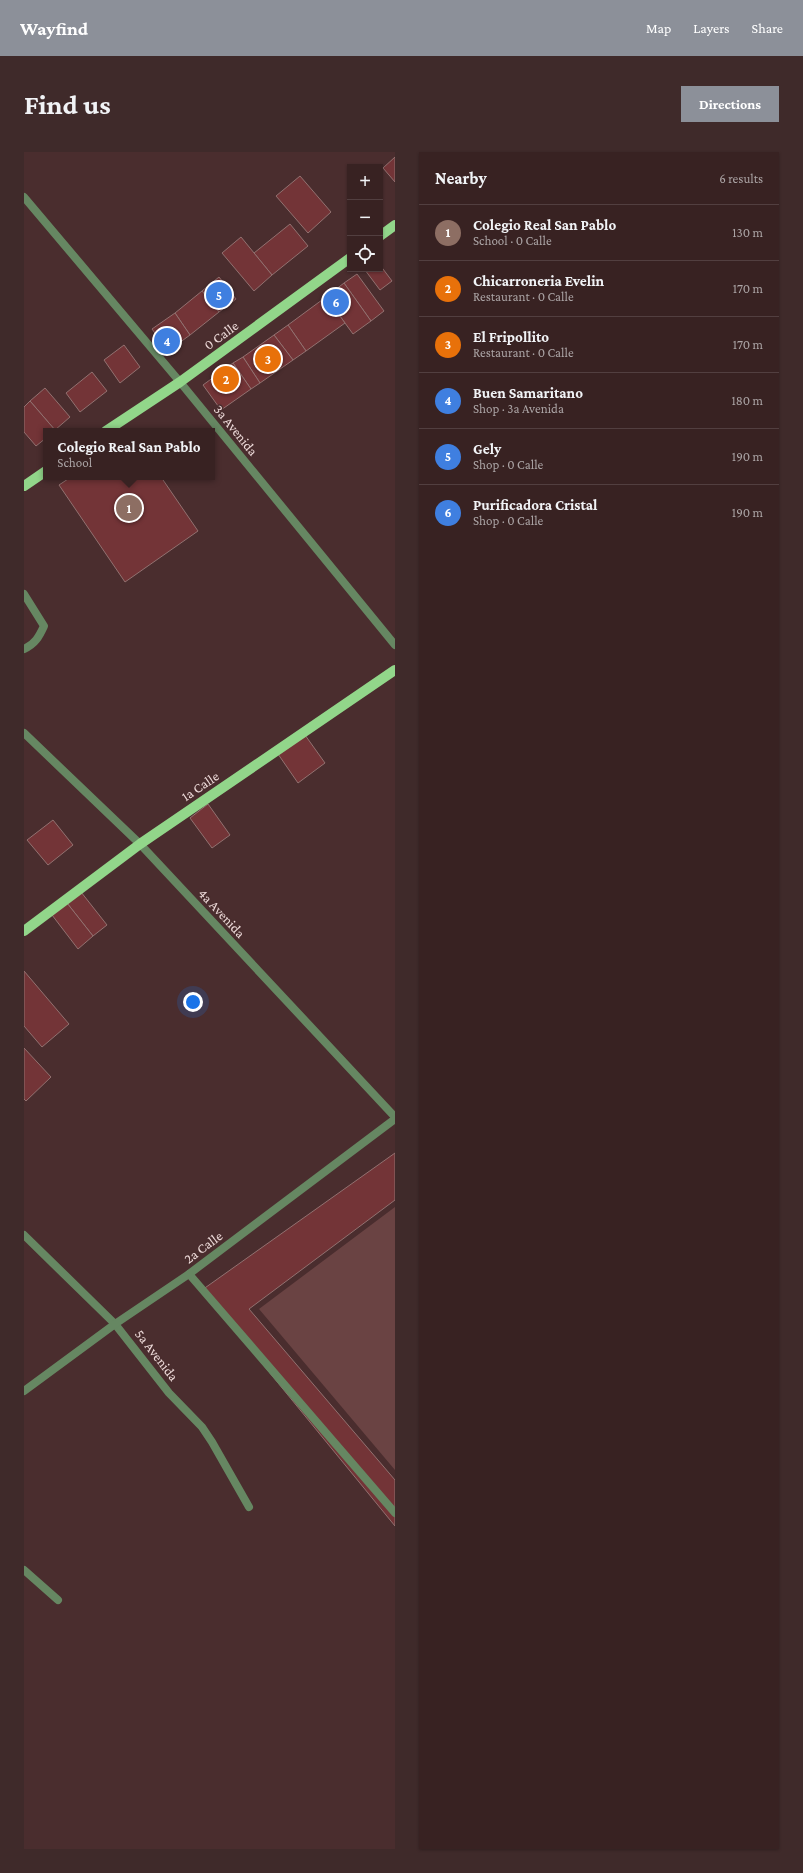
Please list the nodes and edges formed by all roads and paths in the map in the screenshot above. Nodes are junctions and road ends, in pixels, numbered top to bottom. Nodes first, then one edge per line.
1 (24, 197) edge
2 (395, 225) edge
3 (383, 234) edge
4 (347, 260) edge
5 (180, 382) junction
6 (111, 428) edge
7 (43, 473) edge
8 (24, 486) edge
9 (24, 594) edge
10 (395, 645) edge
11 (24, 649) edge
12 (395, 670) edge
13 (24, 733) edge
14 (140, 844) junction
15 (24, 931) edge
16 (395, 1118) edge
17 (24, 1235) edge
18 (189, 1274) junction
19 (115, 1324) junction
20 (24, 1391) edge
21 (249, 1507) dead end
22 (395, 1513) edge
23 (24, 1570) edge
24 (58, 1600) dead end

1 - 5 street, 3a Avenida
2 - 3 main road
4 - 5 main road, 0 Calle
5 - 6 main road, 0 Calle
5 - 10 street, 3a Avenida
7 - 8 main road
9 - 11 street
12 - 14 main road, 1a Calle
13 - 14 street, 4a Avenida
14 - 15 main road, 1a Calle
14 - 16 street, 4a Avenida
16 - 18 street, 2a Calle
17 - 19 street, 5a Avenida
18 - 19 street, 2a Calle
18 - 22 street
19 - 20 street, 2a Calle
19 - 21 street, 5a Avenida
23 - 24 street

